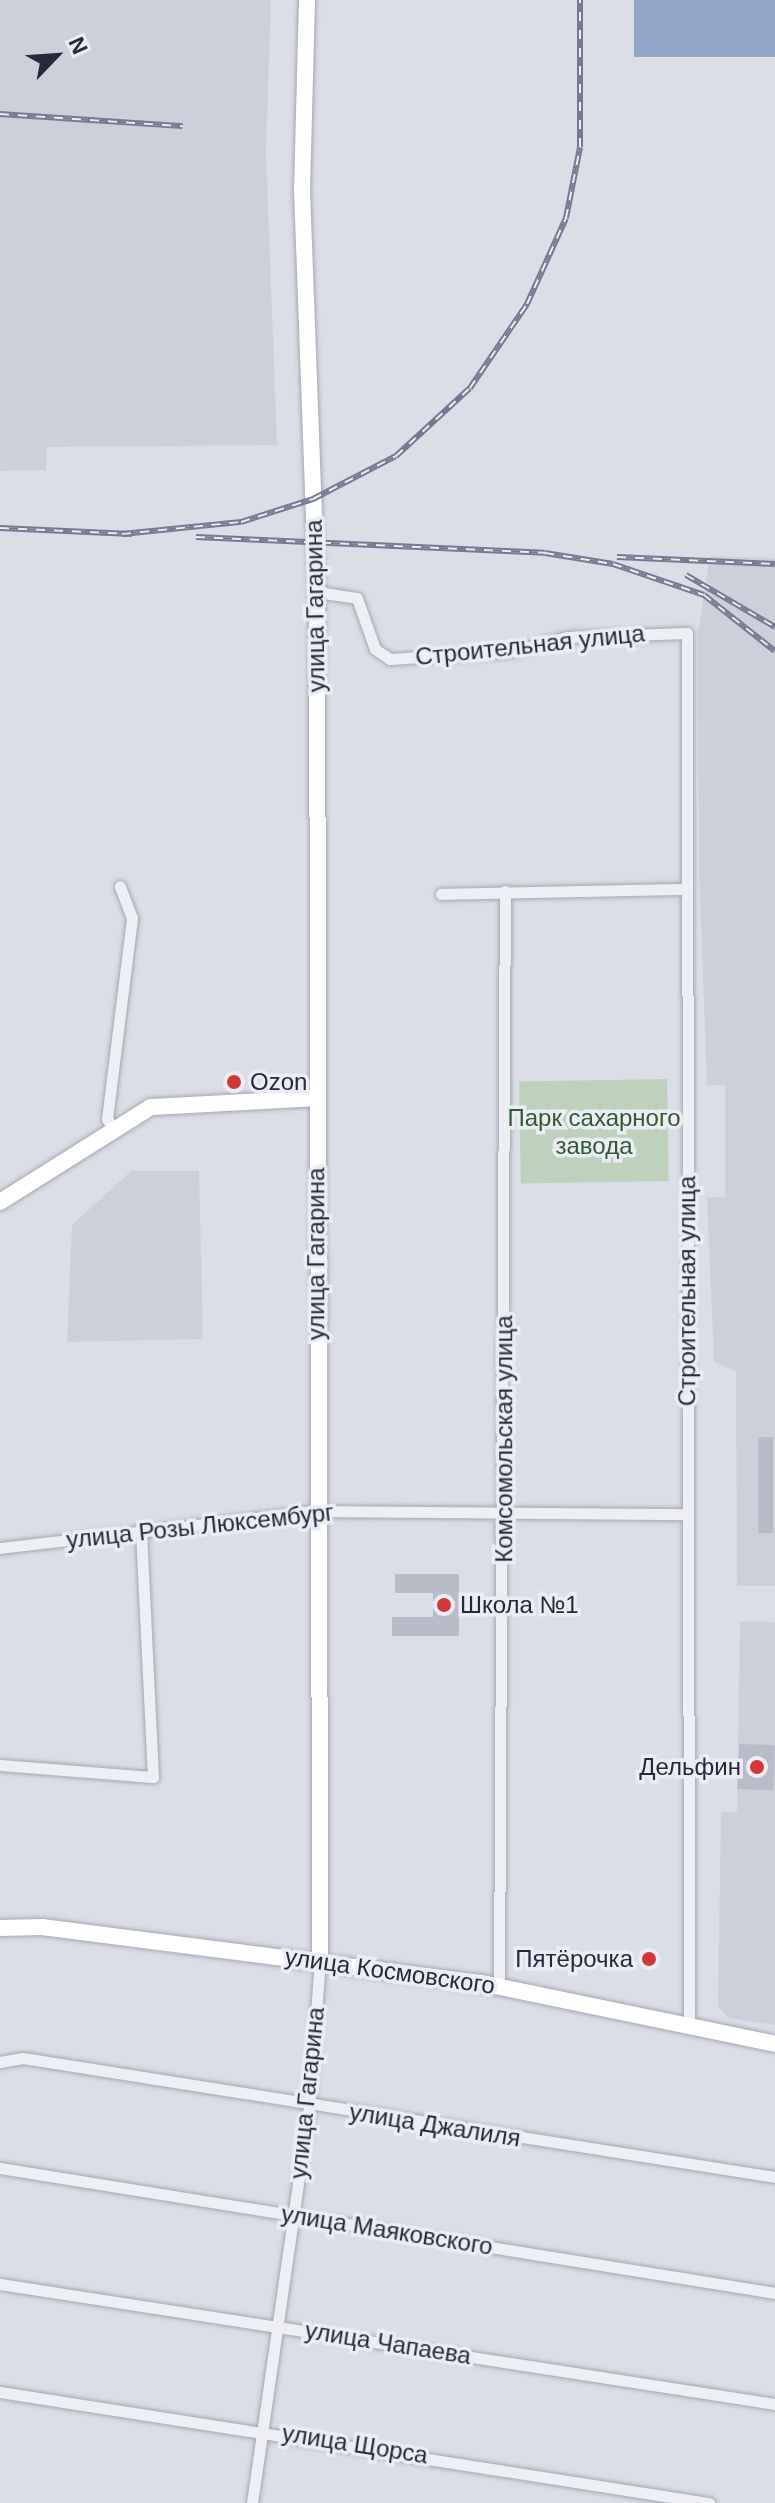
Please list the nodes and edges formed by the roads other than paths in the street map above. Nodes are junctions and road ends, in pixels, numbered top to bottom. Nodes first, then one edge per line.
1 (307, 0) edge
2 (317, 592) junction
3 (120, 886) dead end
4 (685, 889) junction
5 (505, 891) junction
6 (441, 894) dead end
7 (315, 1098) junction
8 (114, 1129) junction
9 (0, 1202) edge
10 (317, 1511) junction
11 (505, 1511) junction
12 (688, 1514) junction
13 (141, 1529) junction
14 (0, 1548) edge
15 (0, 1765) edge
16 (0, 1928) edge
17 (320, 1961) junction
18 (499, 1986) junction
19 (689, 2028) junction
20 (775, 2044) edge
21 (0, 2062) edge
22 (309, 2106) junction
23 (0, 2168) edge
24 (775, 2177) edge
25 (293, 2216) junction
26 (0, 2284) edge
27 (775, 2293) edge
28 (277, 2325) junction
29 (0, 2392) edge
30 (775, 2404) edge
31 (262, 2429) junction
32 (252, 2503) edge
33 (709, 2503) edge

1 - 2 street, улица Гагарина
2 - 4 street, Строительная улица
2 - 7 street, улица Гагарина
3 - 8 street
4 - 5 street
4 - 12 street, Строительная улица
5 - 6 street
5 - 11 street, Комсомольская улица
7 - 8 street
7 - 10 street, улица Гагарина
8 - 9 street
10 - 11 street, улица Розы Люксембург
10 - 13 street, улица Розы Люксембург
10 - 17 street, улица Гагарина
11 - 12 street, улица Розы Люксембург
11 - 18 street, Комсомольская улица
12 - 19 street, Строительная улица
13 - 14 street, улица Розы Люксембург
13 - 15 street
16 - 17 street, улица Космовского
17 - 18 street, улица Космовского
17 - 22 street, улица Гагарина
18 - 19 street, улица Космовского
19 - 20 street, улица Космовского
21 - 22 street, улица Джалиля
22 - 24 street, улица Джалиля
22 - 25 street, улица Гагарина
23 - 25 street, улица Маяковского
25 - 27 street, улица Маяковского
25 - 28 street, улица Гагарина
26 - 28 street, улица Чапаева
28 - 30 street, улица Чапаева
28 - 31 street, улица Гагарина
29 - 31 street, улица Щорса
31 - 32 street, улица Гагарина
31 - 33 street, улица Щорса

